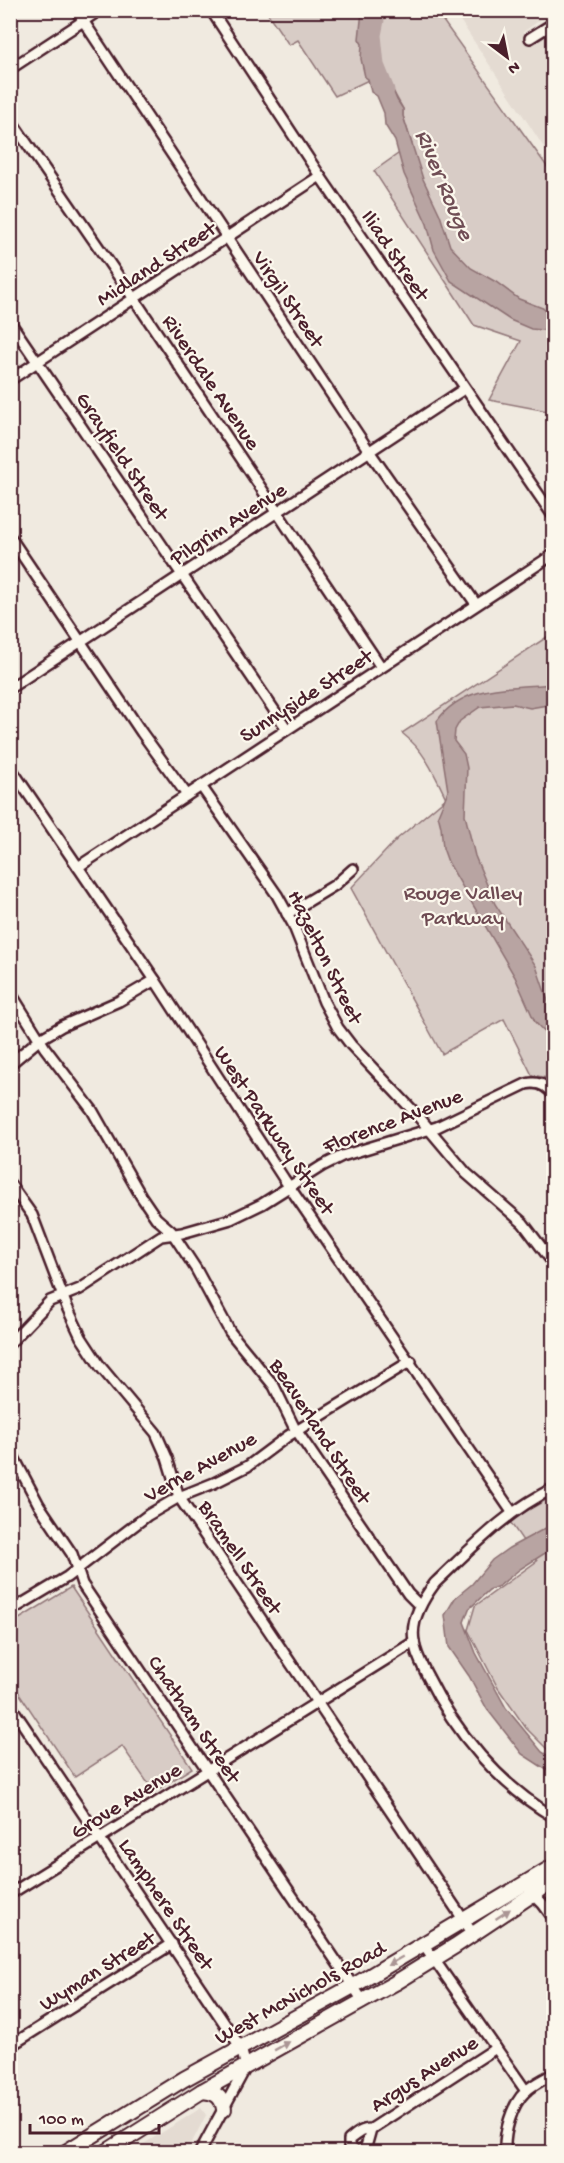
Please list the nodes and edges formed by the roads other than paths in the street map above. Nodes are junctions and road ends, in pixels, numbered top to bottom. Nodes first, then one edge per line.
1 (76, 10) edge
2 (100, 10) edge
3 (211, 10) edge
4 (83, 22) junction
5 (554, 23) edge
6 (530, 38) dead end
7 (10, 69) edge
8 (10, 119) edge
9 (320, 176) junction
10 (227, 238) junction
11 (135, 298) junction
12 (10, 322) edge
13 (38, 362) junction
14 (10, 380) edge
15 (464, 389) junction
16 (369, 452) junction
17 (278, 512) junction
18 (554, 517) edge
19 (10, 537) edge
20 (554, 555) edge
21 (182, 575) junction
22 (476, 604) junction
23 (81, 641) junction
24 (381, 667) junction
25 (10, 688) edge
26 (287, 729) junction
27 (10, 767) edge
28 (201, 786) junction
29 (187, 795) junction
30 (78, 867) junction
31 (353, 869) dead end
32 (287, 914) junction
33 (155, 980) junction
34 (10, 992) edge
35 (40, 1040) junction
36 (10, 1064) edge
37 (554, 1096) edge
38 (429, 1130) junction
39 (10, 1184) edge
40 (290, 1187) junction
41 (173, 1234) junction
42 (554, 1264) edge
43 (63, 1296) junction
44 (10, 1343) edge
45 (411, 1361) junction
46 (297, 1431) junction
47 (10, 1450) edge
48 (554, 1488) edge
49 (179, 1497) junction
50 (512, 1512) junction
51 (76, 1569) junction
52 (420, 1606) junction
53 (10, 1611) edge
54 (414, 1642) junction
55 (317, 1702) junction
56 (10, 1705) edge
57 (209, 1770) junction
58 (554, 1817) edge
59 (101, 1837) junction
60 (554, 1866) edge
61 (554, 1880) edge
62 (529, 1889) junction
63 (10, 1894) edge
64 (554, 1919) edge
65 (464, 1920) junction
66 (473, 1934) junction
67 (172, 1944) junction
68 (424, 1945) junction
69 (434, 1959) junction
70 (353, 1986) junction
71 (363, 2001) junction
72 (10, 2046) edge
73 (241, 2048) junction
74 (496, 2048) junction
75 (246, 2067) junction
76 (554, 2073) edge
77 (184, 2079) junction
78 (526, 2091) junction
79 (199, 2094) junction
80 (155, 2096) junction
81 (224, 2109) junction
82 (167, 2114) junction
83 (371, 2129) dead end
84 (66, 2152) edge
85 (106, 2152) edge
86 (200, 2152) edge
87 (505, 2152) edge

1 - 4 street, Virgil Street
2 - 4 street
3 - 9 street, Iliad Street
4 - 7 street
4 - 10 street, Virgil Street
5 - 6 street
8 - 11 street, Riverdale Avenue
9 - 10 street, Midland Street
9 - 15 street, Iliad Street
10 - 11 street, Midland Street
10 - 16 street, Virgil Street
11 - 13 street, Midland Street
11 - 17 street, Riverdale Avenue
12 - 13 street, Grayfield Street
13 - 14 street, Midland Street
13 - 21 street, Grayfield Street
15 - 16 street, Pilgrim Avenue
15 - 18 street, Iliad Street
16 - 17 street, Pilgrim Avenue
16 - 22 street, Virgil Street
17 - 21 street, Pilgrim Avenue
17 - 24 street, Riverdale Avenue
19 - 23 street
20 - 22 street, Sunnyside Street
21 - 23 street, Pilgrim Avenue
21 - 26 street, Grayfield Street
22 - 24 street, Sunnyside Street
23 - 25 street, Pilgrim Avenue
23 - 29 street
24 - 26 street, Sunnyside Street
26 - 28 street, Sunnyside Street
27 - 30 street, West Parkway Street
28 - 29 street, Sunnyside Street
28 - 32 street, Hazelton Street
29 - 30 street, Sunnyside Street
30 - 33 street, West Parkway Street
31 - 32 street
32 - 38 street, Hazelton Street
33 - 35 street
33 - 40 street, West Parkway Street
34 - 35 street, Beaverland Street
35 - 36 street
35 - 41 street, Beaverland Street
37 - 38 street, Florence Avenue
38 - 40 street, Florence Avenue
38 - 42 street, Hazelton Street
39 - 43 street, Bramell Street
40 - 41 street, Florence Avenue
40 - 45 street, West Parkway Street
41 - 43 street, Florence Avenue
41 - 46 street, Beaverland Street
43 - 44 street, Florence Avenue
43 - 49 street, Bramell Street
45 - 46 street, Verne Avenue
45 - 50 street, West Parkway Street
46 - 49 street, Verne Avenue
46 - 52 street, Beaverland Street
47 - 51 street, Chatham Street
48 - 50 street
49 - 51 street, Verne Avenue
49 - 55 street, Bramell Street
50 - 52 street
51 - 53 street, Verne Avenue
51 - 57 street, Chatham Street
52 - 54 street
54 - 55 street, Grove Avenue
54 - 58 street
55 - 57 street, Grove Avenue
55 - 65 street, Bramell Street
56 - 59 street, Lamphere Street
57 - 59 street, Grove Avenue
57 - 70 street, Chatham Street
59 - 63 street, Grove Avenue
59 - 67 street, Lamphere Street
60 - 62 main road, West McNichols Road
61 - 62 main road, West McNichols Road
62 - 64 street
62 - 65 main road, West McNichols Road
66 -> 62 main road, West McNichols Road
65 - 66 street, Bramell Street
65 - 68 main road, West McNichols Road
66 - 69 main road, West McNichols Road
67 - 72 street, Wyman Street
67 - 73 street, Lamphere Street
68 - 69 street
68 -> 70 main road, West McNichols Road
69 - 71 main road, West McNichols Road
69 - 74 street
70 - 71 street, Chatham Street
70 - 73 main road, West McNichols Road
75 -> 71 main road, West McNichols Road
73 - 75 street, Lamphere Street
73 - 77 main road, West McNichols Road
74 - 78 street
74 - 83 street, Argus Avenue
75 - 79 main road, West McNichols Road
75 - 81 street
76 - 78 street
77 - 79 main road
77 - 80 main road, West McNichols Road
78 - 87 street
79 - 81 main road
79 - 82 main road, West McNichols Road
80 - 82 main road
80 - 84 main road, West McNichols Road
81 - 86 street
82 - 85 main road, West McNichols Road

